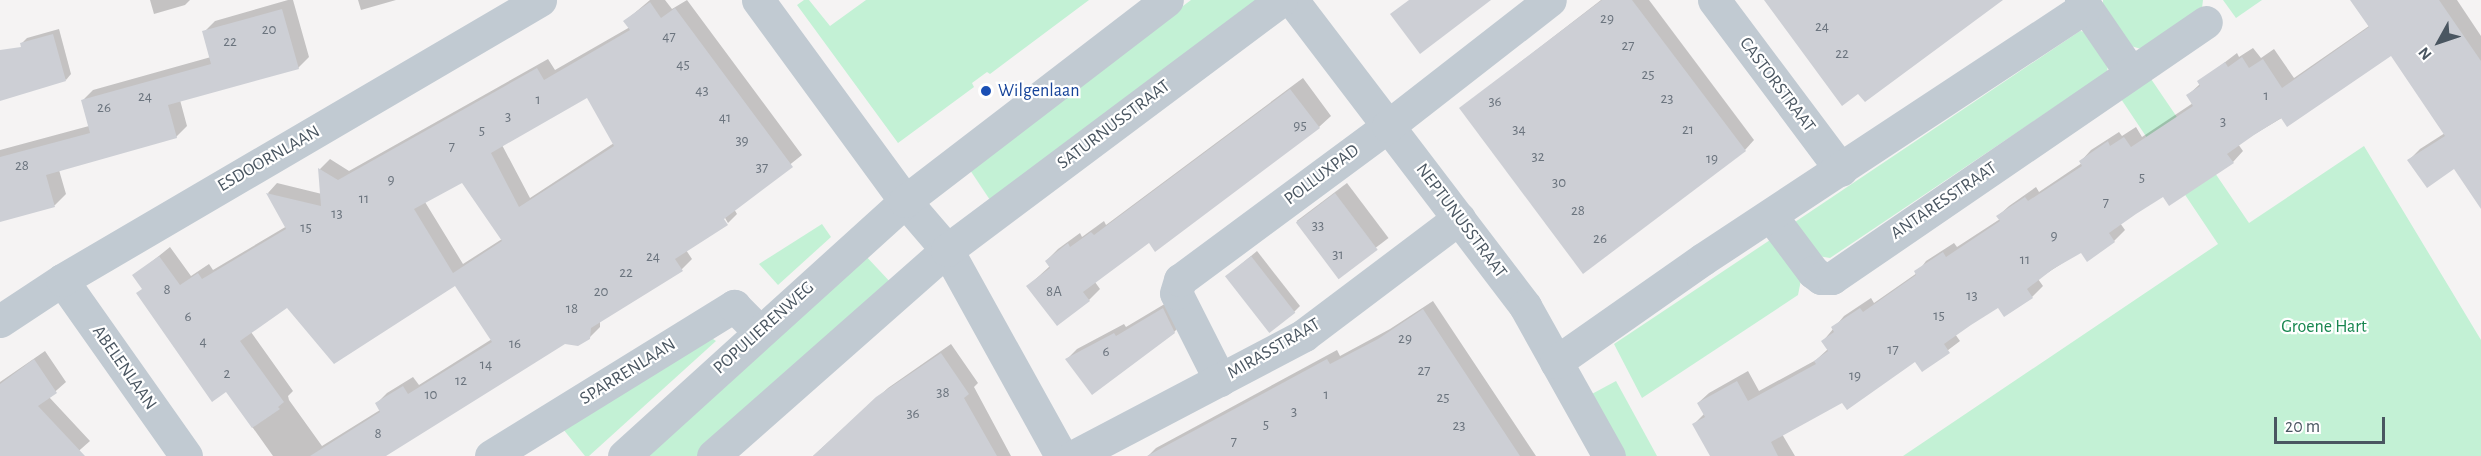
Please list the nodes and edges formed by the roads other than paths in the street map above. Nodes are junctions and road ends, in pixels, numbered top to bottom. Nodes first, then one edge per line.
1 (540, 0) edge
2 (758, 0) edge
3 (1167, 0) edge
4 (1281, 0) edge
5 (1292, 0) edge
6 (1550, 0) edge
7 (1714, 0) edge
8 (2084, 2) edge
9 (2206, 22) dead end
10 (2131, 73) junction
11 (1388, 126) junction
12 (1841, 170) junction
13 (905, 201) junction
14 (1771, 216) junction
15 (1459, 218) junction
16 (947, 250) junction
17 (63, 280) junction
18 (0, 321) edge
19 (759, 331) junction
20 (1556, 363) junction
21 (1220, 380) junction
22 (186, 456) edge
23 (492, 456) edge
24 (624, 456) edge
25 (713, 456) edge
26 (1061, 456) edge
27 (1074, 456) edge
28 (1609, 456) edge

1 - 17 street, ESDOORNLAAN
2 - 13 street
3 - 13 street
4 - 16 street, SATURNUSSTRAAT
5 - 11 street, NEPTUNUSSTRAAT
6 - 11 street, POLLUXPAD
7 - 12 street, CASTORSTRAAT
8 - 10 street
8 - 12 street
9 - 10 street, ANTARESSTRAAT
10 - 14 street, ANTARESSTRAAT
11 - 15 street, NEPTUNUSSTRAAT
11 - 21 street, POLLUXPAD
12 - 14 street
13 - 16 street
13 - 19 street, POPULIERENWEG
14 - 20 street
15 - 20 street, NEPTUNUSSTRAAT
15 - 21 street, MIRASSTRAAT
16 - 25 street
16 - 26 street
17 - 18 street, ESDOORNLAAN
17 - 22 street, ABELENLAAN
19 - 23 street, SPARRENLAAN
19 - 24 street, POPULIERENWEG
20 - 28 street, NEPTUNUSSTRAAT
21 - 27 street, MIRASSTRAAT

